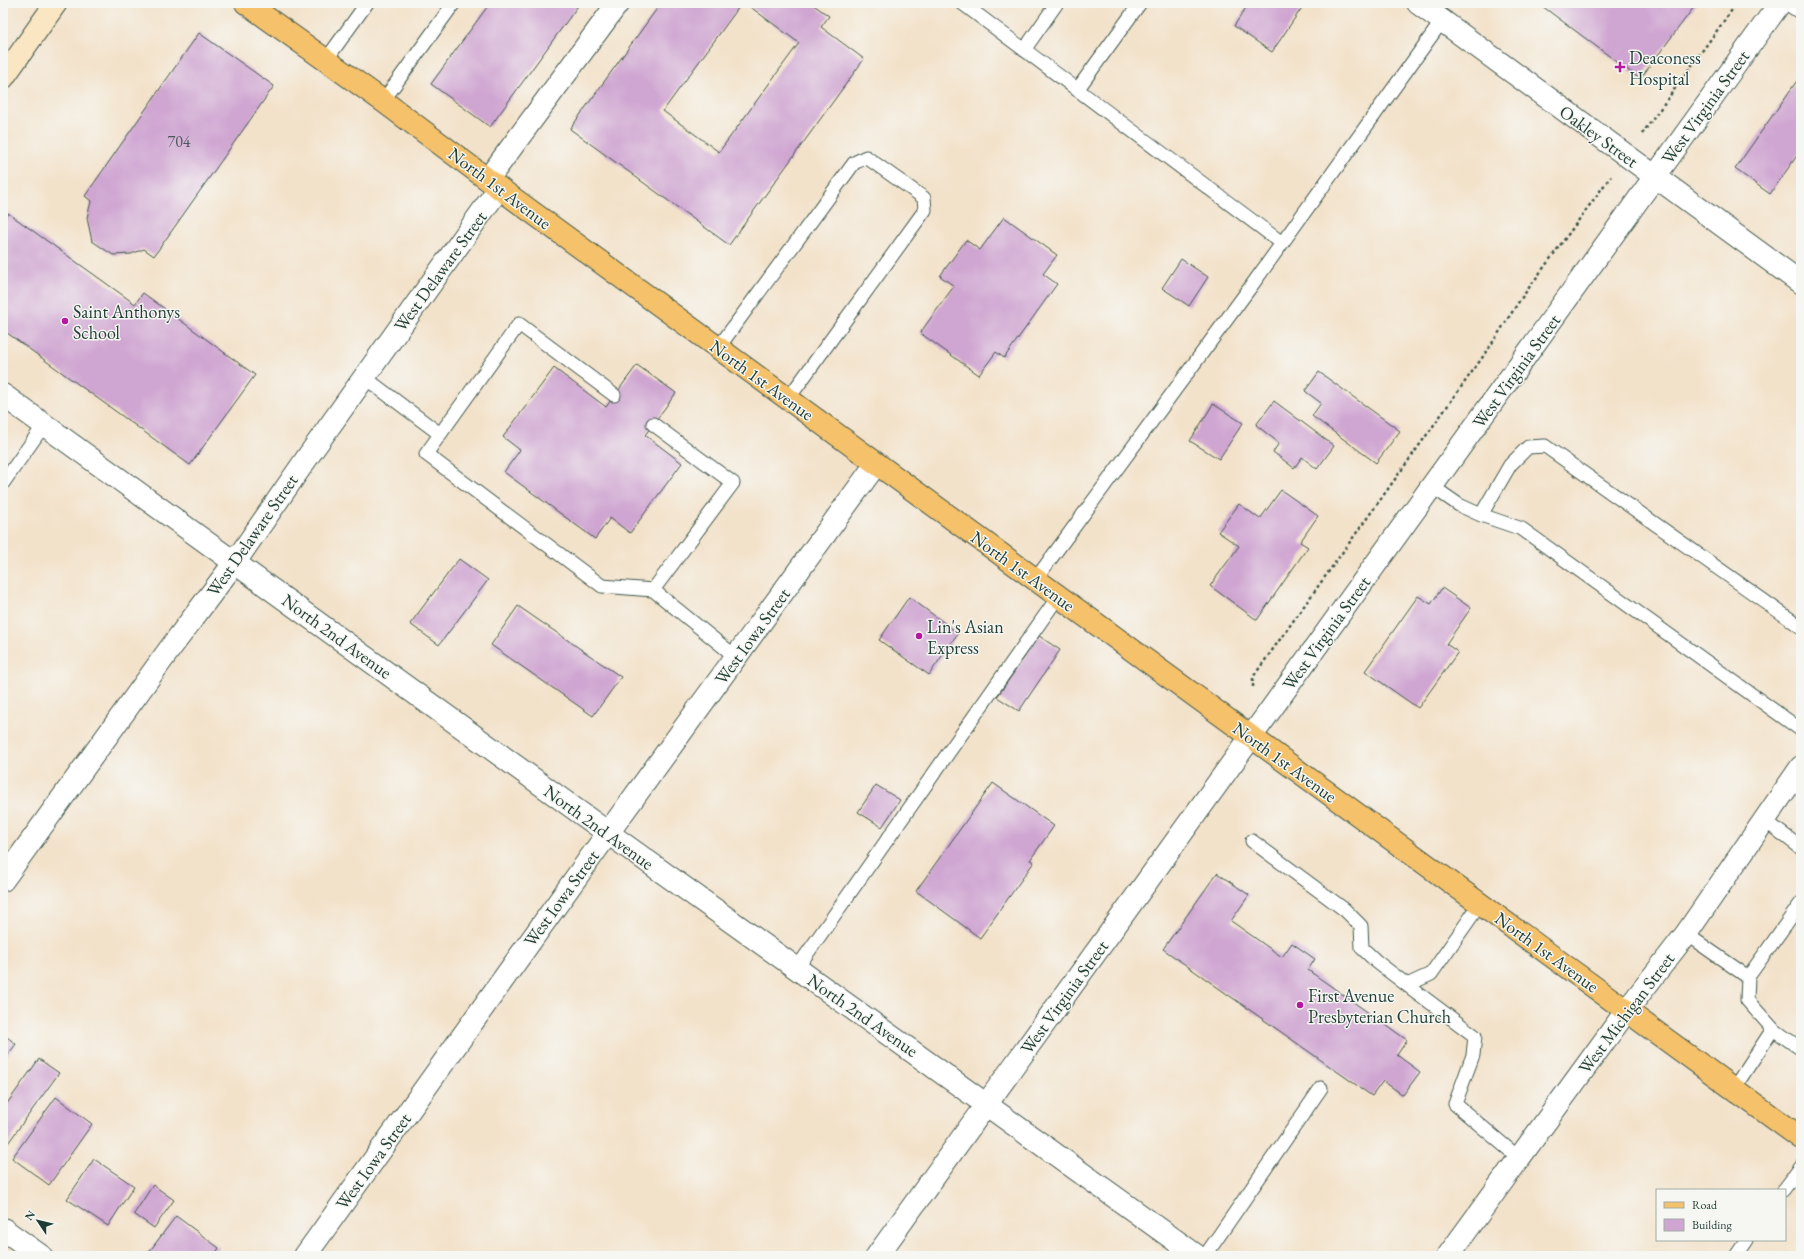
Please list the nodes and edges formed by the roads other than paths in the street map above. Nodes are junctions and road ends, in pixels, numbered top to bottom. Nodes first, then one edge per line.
1 (56, 3) edge
2 (367, 3) edge
3 (454, 3) edge
4 (618, 3) edge
5 (962, 3) edge
6 (1057, 3) edge
7 (1140, 3) edge
8 (1418, 3) edge
9 (1780, 3) edge
10 (1786, 3) edge
11 (259, 7) edge
12 (1801, 13) edge
13 (1442, 21) junction
14 (1024, 50) junction
15 (326, 60) junction
16 (3, 78) edge
17 (1077, 90) junction
18 (383, 101) junction
19 (1655, 177) junction
20 (493, 184) junction
21 (1282, 243) junction
22 (1801, 283) edge
23 (718, 348) junction
24 (364, 377) junction
25 (3, 395) edge
26 (614, 395) dead end
27 (788, 399) junction
28 (652, 424) dead end
29 (44, 425) junction
30 (440, 434) junction
31 (876, 464) junction
32 (3, 483) edge
33 (1433, 487) junction
34 (1481, 515) junction
35 (235, 562) junction
36 (1035, 580) junction
37 (653, 590) junction
38 (1058, 597) junction
39 (1801, 627) edge
40 (736, 657) junction
41 (1801, 730) edge
42 (1251, 737) junction
43 (1801, 767) edge
44 (1763, 819) junction
45 (608, 833) junction
46 (1252, 841) dead end
47 (1801, 848) edge
48 (3, 880) edge
49 (1801, 903) edge
50 (1480, 904) junction
51 (1686, 934) junction
52 (796, 968) junction
53 (1748, 977) junction
54 (1407, 984) junction
55 (1626, 1010) junction
56 (1773, 1029) junction
57 (1801, 1049) edge
58 (1321, 1088) dead end
59 (1734, 1088) junction
60 (988, 1104) junction
61 (1801, 1138) edge
62 (1519, 1158) junction
63 (1801, 1166) edge
64 (1785, 1189) edge
65 (3, 1229) edge
66 (1746, 1241) edge
67 (29, 1253) edge
68 (305, 1256) edge
69 (877, 1256) edge
70 (1197, 1256) edge
71 (1205, 1256) edge
72 (1448, 1256) edge
73 (1736, 1256) edge

1 - 16 main road
2 - 15 lane
3 - 18 lane
4 - 20 street, West Delaware Street
5 - 14 lane
6 - 14 lane
7 - 17 lane
8 - 13 street, Oakley Street
9 - 19 street, West Virginia Street
10 - 12 lane
11 - 15 main road, North 1st Avenue
13 - 19 street, Oakley Street
13 - 21 lane
14 - 17 lane
15 - 18 main road, North 1st Avenue
17 - 21 lane
18 - 20 main road, North 1st Avenue
19 - 22 street, Oakley Street
19 - 33 street, West Virginia Street
20 - 23 main road, North 1st Avenue
20 - 24 street, West Delaware Street
21 - 36 lane
23 - 27 main road, North 1st Avenue
23 - 27 lane
24 - 30 lane
24 - 35 street, West Delaware Street
25 - 29 street, North 2nd Avenue
26 - 30 lane
27 - 31 main road, North 1st Avenue
28 - 37 lane
29 - 32 lane
29 - 35 street, North 2nd Avenue
30 - 37 lane
31 - 36 main road, North 1st Avenue
31 - 40 street, West Iowa Street
33 - 34 lane
33 - 42 street, West Virginia Street
34 - 39 lane
34 - 41 lane
35 - 45 street, North 2nd Avenue
35 - 48 street, West Delaware Street
36 - 38 main road, North 1st Avenue
37 - 40 lane
38 - 42 main road, North 1st Avenue
38 - 52 lane
40 - 45 street, West Iowa Street
42 - 50 main road, North 1st Avenue
42 - 60 street, West Virginia Street
43 - 44 street, West Michigan Street
44 - 47 lane
44 - 51 street, West Michigan Street
45 - 52 street, North 2nd Avenue
45 - 68 street, West Iowa Street
46 - 54 lane
49 - 53 lane
50 - 54 lane
50 - 55 main road, North 1st Avenue
51 - 53 lane
51 - 55 street, West Michigan Street
52 - 60 street, North 2nd Avenue
53 - 56 lane
54 - 62 lane
55 - 59 main road, North 1st Avenue
55 - 62 street, West Michigan Street
56 - 57 lane
56 - 59 lane
58 - 71 lane
59 - 61 main road, North 1st Avenue
60 - 69 street, West Virginia Street
60 - 70 street, North 2nd Avenue
62 - 72 street, West Michigan Street
63 - 64 lane
65 - 67 street
66 - 73 lane

